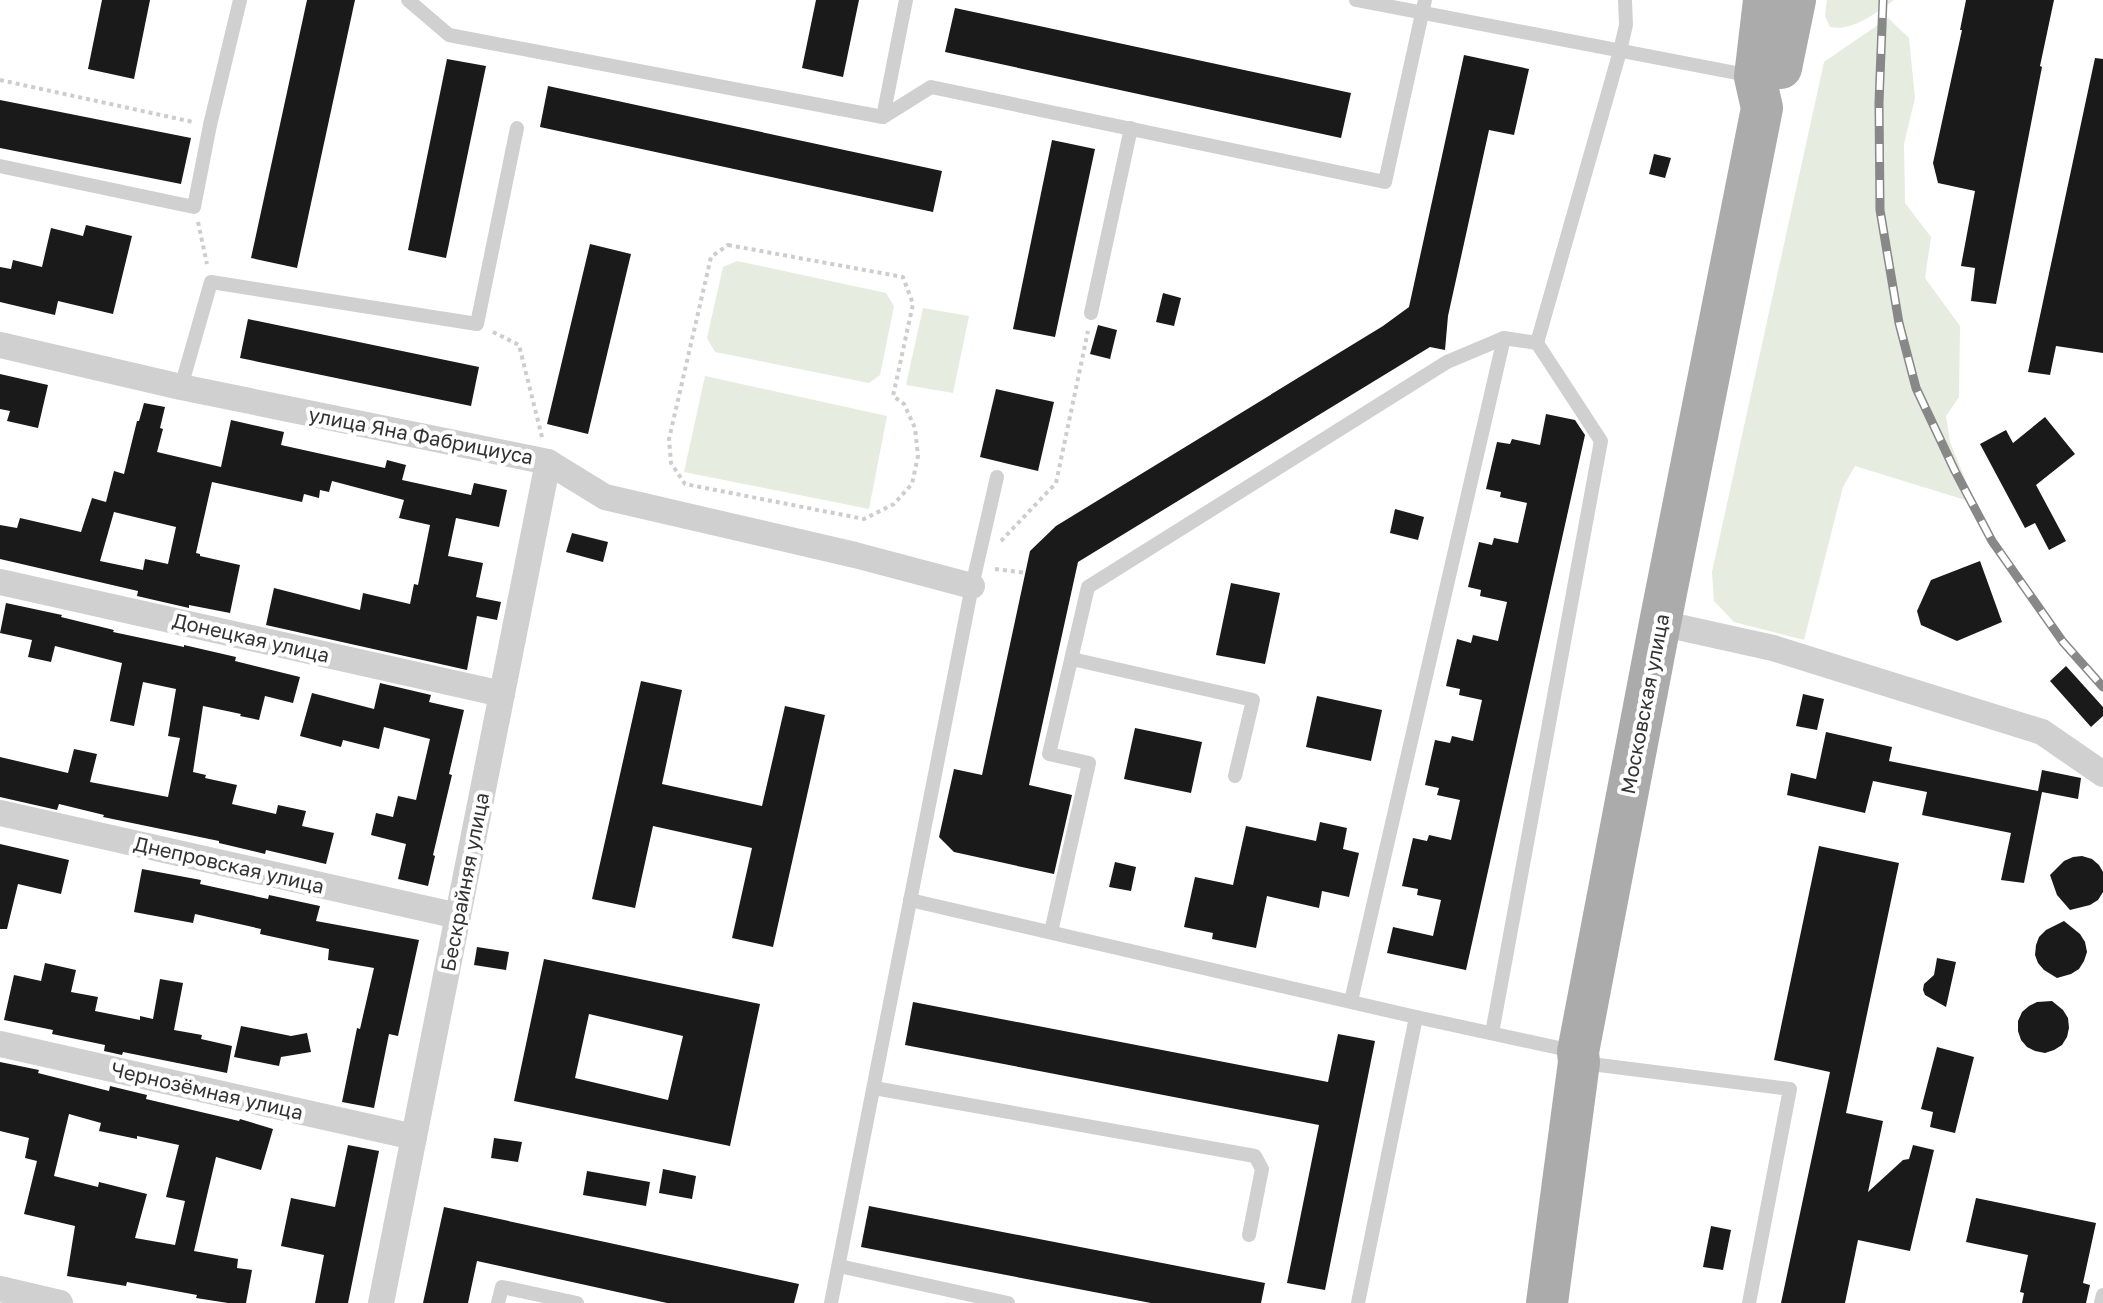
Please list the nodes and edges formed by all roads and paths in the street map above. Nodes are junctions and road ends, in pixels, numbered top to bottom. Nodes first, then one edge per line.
1 (240, 0) edge
2 (408, 0) edge
3 (906, 0) edge
4 (1356, 0) edge
5 (1625, 0) edge
6 (1764, 0) edge
7 (1795, 0) edge
8 (1424, 6) edge
9 (1620, 51) junction
10 (0, 80) edge
11 (1759, 92) junction
12 (883, 117) junction
13 (210, 125) junction
14 (517, 128) dead end
15 (1131, 128) junction
16 (0, 166) edge
17 (194, 207) junction
18 (211, 282) junction
19 (913, 304) joint
20 (1091, 313) joint
21 (477, 324) junction
22 (1504, 338) junction
23 (1537, 343) junction
24 (0, 345) edge
25 (181, 387) junction
26 (548, 462) junction
27 (997, 477) dead end
28 (1026, 573) dead end
29 (974, 576) junction
30 (0, 582) edge
31 (1660, 623) junction
32 (1072, 659) junction
33 (502, 694) junction
34 (2103, 774) edge
35 (1235, 776) dead end
36 (0, 813) edge
37 (910, 900) junction
38 (458, 916) junction
39 (1051, 932) junction
40 (1351, 1001) junction
41 (1416, 1017) junction
42 (1492, 1033) junction
43 (0, 1044) edge
44 (1578, 1057) junction
45 (874, 1088) junction
46 (414, 1137) junction
47 (1249, 1235) dead end
48 (839, 1266) junction
49 (0, 1289) edge
50 (2103, 1295) edge
51 (60, 1303) edge
52 (381, 1303) edge
53 (498, 1303) edge
54 (577, 1303) edge
55 (831, 1303) edge
56 (1008, 1303) edge
57 (1358, 1303) edge
58 (1547, 1303) edge
59 (1749, 1303) edge
60 (2101, 1303) edge

1 - 13 lane
2 - 12 lane
3 - 12 lane
4 - 8 lane
5 - 9 lane
6 - 11 main road, Московская улица
7 - 11 main road, Московская улица
8 - 9 lane
8 - 15 lane
9 - 11 lane
9 - 23 lane
10 - 13 path
11 - 31 main road, Московская улица
12 - 15 lane
13 - 17 lane
14 - 21 lane
15 - 20 lane
16 - 17 lane
17 - 18 path
18 - 21 lane
18 - 25 lane
19 - 19 path
20 - 29 path
21 - 26 path
22 - 23 lane
22 - 32 lane
22 - 40 lane
23 - 42 lane
24 - 25 street, улица Яна Фабрициуса
25 - 26 street, улица Яна Фабрициуса
26 - 29 street, улица Яна Фабрициуса
26 - 33 street, Бескрайняя улица
27 - 29 lane
28 - 29 path
29 - 37 lane
30 - 33 street, Донецкая улица
31 - 34 street
31 - 44 main road, Московская улица
32 - 35 lane
32 - 39 lane
33 - 38 street, Бескрайняя улица
36 - 38 street, Днепровская улица
37 - 39 lane
37 - 45 lane
38 - 46 street, Бескрайняя улица
39 - 40 lane
40 - 41 lane
41 - 42 lane
41 - 57 lane
42 - 44 lane
43 - 46 street, Чернозёмная улица
44 - 58 main road, Московская улица
44 - 59 lane
45 - 47 lane
45 - 48 lane
46 - 52 street, Бескрайняя улица
48 - 55 lane
48 - 56 lane
49 - 51 street
50 - 60 lane
53 - 54 lane

